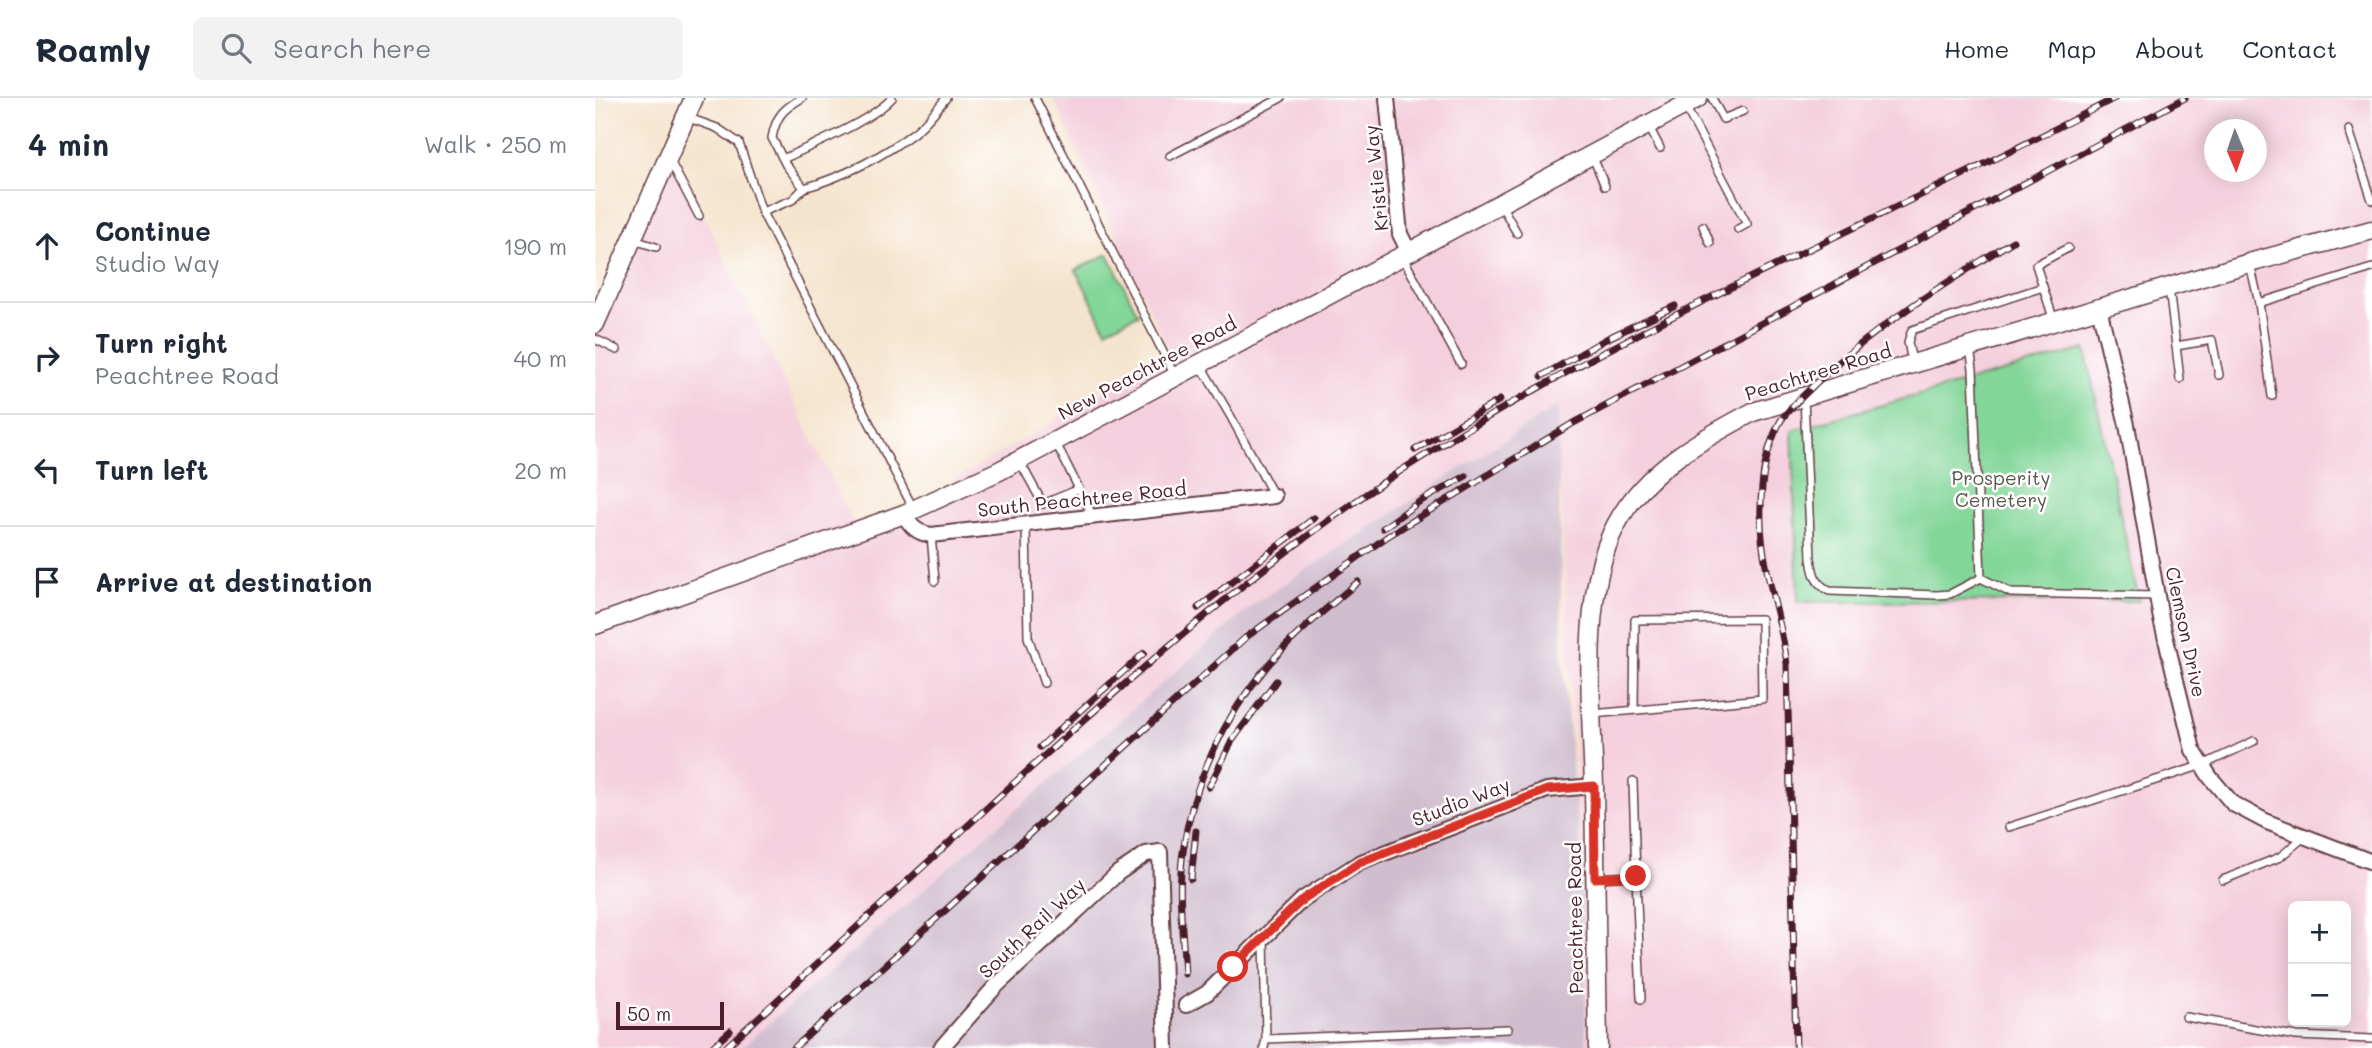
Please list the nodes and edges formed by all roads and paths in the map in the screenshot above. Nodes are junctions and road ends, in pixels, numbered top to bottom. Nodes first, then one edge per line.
1 (694, 98) edge
2 (802, 98) edge
3 (892, 98) edge
4 (946, 98) edge
5 (1035, 98) edge
6 (1281, 98) edge
7 (1387, 98) edge
8 (1711, 98) edge
9 (1691, 102) edge
10 (1743, 111) dead end
11 (686, 117) junction
12 (1648, 124) junction
13 (2349, 130) dead end
14 (1660, 148) dead end
15 (1592, 154) junction
16 (1170, 156) dead end
17 (668, 157) junction
18 (783, 159) junction
19 (1605, 186) dead end
20 (804, 188) junction
21 (2372, 200) edge
22 (1500, 203) junction
23 (762, 212) junction
24 (699, 216) dead end
25 (1703, 226) dead end
26 (1738, 229) dead end
27 (2372, 230) edge
28 (1517, 233) dead end
29 (631, 239) junction
30 (1710, 243) dead end
31 (656, 247) dead end
32 (2068, 248) dead end
33 (1405, 254) junction
34 (2249, 263) junction
35 (2372, 268) edge
36 (2043, 288) junction
37 (2169, 288) junction
38 (2259, 303) junction
39 (2099, 308) junction
40 (2054, 322) junction
41 (595, 324) edge
42 (595, 339) edge
43 (2176, 346) junction
44 (1970, 347) junction
45 (617, 350) dead end
46 (1200, 363) junction
47 (1461, 363) dead end
48 (1912, 365) junction
49 (2219, 375) dead end
50 (1175, 376) junction
51 (2180, 379) dead end
52 (1804, 395) junction
53 (2272, 396) dead end
54 (1055, 441) junction
55 (1019, 460) junction
56 (1079, 489) junction
57 (1274, 496) joint
58 (909, 512) junction
59 (1093, 517) junction
60 (1026, 526) junction
61 (931, 535) junction
62 (1980, 578) junction
63 (935, 581) dead end
64 (2157, 596) junction
65 (595, 625) edge
66 (1044, 683) dead end
67 (1634, 709) junction
68 (1591, 714) junction
69 (2254, 741) dead end
70 (2203, 765) junction
71 (1633, 780) dead end
72 (1594, 786) junction
73 (2010, 827) dead end
74 (2305, 837) junction
75 (2372, 862) edge
76 (1636, 876) junction
77 (1595, 878) junction
78 (2224, 880) dead end
79 (1264, 937) junction
80 (1641, 999) dead end
81 (1186, 1005) dead end
82 (2186, 1017) dead end
83 (1508, 1029) dead end
84 (1266, 1039) junction
85 (2372, 1039) edge
86 (941, 1048) edge
87 (1166, 1048) edge
88 (1264, 1048) edge
89 (1598, 1048) edge

1 - 11 street
2 - 18 lane
3 - 18 lane
4 - 20 lane
5 - 50 lane
6 - 16 lane
7 - 33 street, Kristie Way
8 - 10 lane
9 - 12 street, New Peachtree Road
9 - 26 lane
11 - 17 street
11 - 23 lane
12 - 14 lane
12 - 15 street, New Peachtree Road
13 - 21 lane
15 - 19 lane
15 - 22 street, New Peachtree Road
17 - 24 lane
17 - 29 street
18 - 20 lane
20 - 23 lane
22 - 28 lane
22 - 33 street, New Peachtree Road
23 - 58 lane
25 - 30 lane
27 - 34 street, Peachtree Road
29 - 31 lane
29 - 41 street
32 - 36 lane
33 - 46 street, New Peachtree Road
33 - 47 lane
34 - 37 street, Peachtree Road
34 - 38 lane
35 - 38 lane
36 - 40 lane
36 - 48 lane
37 - 39 street, Peachtree Road
37 - 43 lane
38 - 53 lane
39 - 40 street, Peachtree Road
39 - 64 street, Clemson Drive
40 - 44 street, Peachtree Road
42 - 45 lane
43 - 49 lane
43 - 51 lane
44 - 48 street, Peachtree Road
44 - 62 lane
46 - 50 street, New Peachtree Road
46 - 57 lane
48 - 52 street, Peachtree Road
50 - 54 street, New Peachtree Road
52 - 62 lane
52 - 68 street, Peachtree Road
54 - 55 street, New Peachtree Road
54 - 56 lane
55 - 56 lane
55 - 58 street, New Peachtree Road
56 - 59 lane
57 - 59 street, South Peachtree Road
58 - 61 street
58 - 65 street, New Peachtree Road
59 - 60 street, South Peachtree Road
60 - 61 street, South Peachtree Road
60 - 66 lane
61 - 63 lane
62 - 64 lane
64 - 70 street, Clemson Drive
67 - 67 lane
67 - 68 lane
68 - 72 street, Peachtree Road
69 - 70 lane
70 - 73 lane
70 - 74 street, Clemson Drive
71 - 76 lane
72 - 77 street, Peachtree Road
72 - 79 street, Studio Way
74 - 75 street, Clemson Drive
74 - 78 lane
76 - 77 lane
76 - 80 lane
77 - 89 street, Peachtree Road
79 - 81 street, Studio Way
79 - 84 lane
82 - 85 lane
83 - 84 lane
84 - 88 lane
86 - 87 street, South Rail Way

